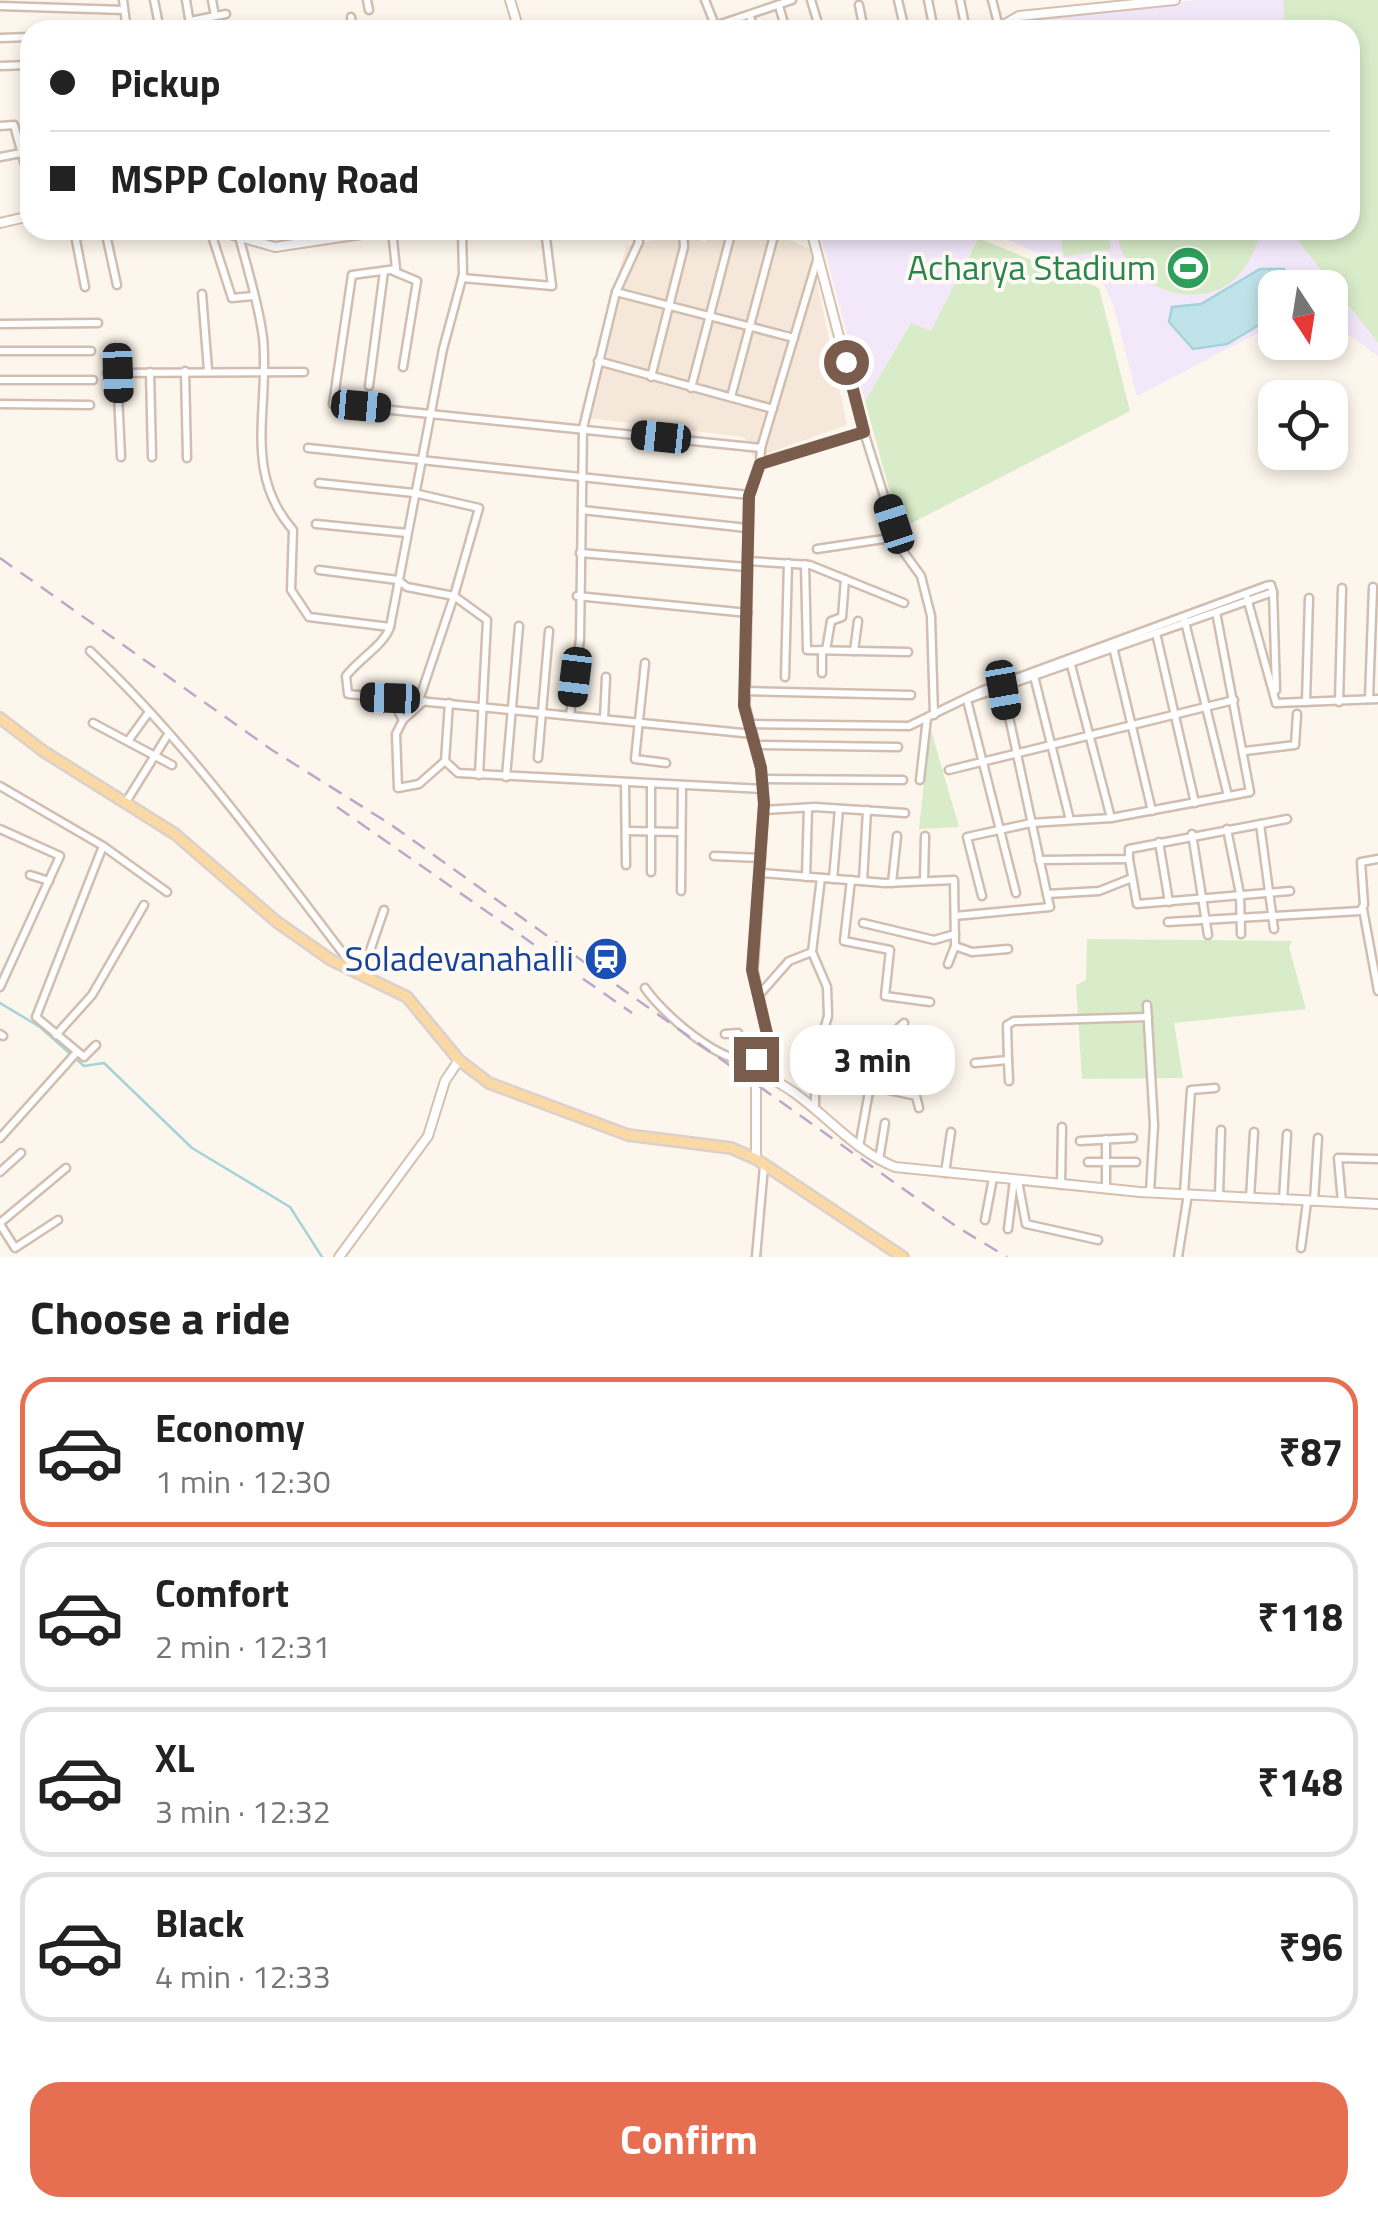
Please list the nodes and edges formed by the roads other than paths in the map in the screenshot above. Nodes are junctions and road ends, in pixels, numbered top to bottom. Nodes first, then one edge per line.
1 (123, 0) edge
2 (212, 0) edge
3 (366, 0) edge
4 (792, 0) edge
5 (1175, 0) edge
6 (1163, 1) edge
7 (30, 3) edge
8 (859, 5) dead end
9 (0, 6) edge
10 (779, 6) junction
11 (124, 10) junction
12 (369, 10) dead end
13 (226, 14) dead end
14 (215, 16) junction
15 (750, 16) junction
16 (126, 20) edge
17 (205, 20) edge
18 (738, 20) edge
19 (751, 20) edge
20 (783, 20) edge
21 (862, 20) edge
22 (1012, 20) edge
23 (0, 126) edge
24 (20, 149) edge
25 (76, 240) edge
26 (107, 240) edge
27 (216, 240) edge
28 (240, 240) joint
29 (322, 240) edge
30 (392, 240) edge
31 (462, 240) edge
32 (546, 240) edge
33 (638, 240) edge
34 (684, 240) edge
35 (730, 240) edge
36 (773, 240) edge
37 (814, 240) edge
38 (818, 256) junction
39 (388, 271) junction
40 (462, 278) junction
41 (117, 286) dead end
42 (85, 287) dead end
43 (616, 292) junction
44 (202, 294) dead end
45 (253, 296) junction
46 (669, 304) junction
47 (711, 314) junction
48 (98, 323) dead end
49 (0, 324) edge
50 (750, 326) junction
51 (794, 338) junction
52 (0, 350) edge
53 (91, 351) dead end
54 (598, 361) junction
55 (403, 367) dead end
56 (208, 370) junction
57 (185, 371) junction
58 (150, 372) junction
59 (263, 372) junction
60 (304, 372) dead end
61 (107, 373) dead end
62 (118, 373) junction
63 (651, 377) junction
64 (0, 380) edge
65 (93, 380) dead end
66 (369, 386) dead end
67 (691, 388) junction
68 (730, 397) junction
69 (0, 404) edge
70 (90, 405) dead end
71 (772, 409) junction
72 (430, 412) junction
73 (583, 428) junction
74 (864, 432) junction
75 (308, 448) dead end
76 (761, 448) junction
77 (121, 457) dead end
78 (152, 457) dead end
79 (188, 458) dead end
80 (420, 460) junction
81 (760, 464) junction
82 (584, 478) junction
83 (318, 483) dead end
84 (414, 494) junction
85 (749, 496) junction
86 (582, 510) junction
87 (316, 524) dead end
88 (747, 528) junction
89 (407, 533) junction
90 (897, 537) junction
91 (817, 549) dead end
92 (580, 553) junction
93 (788, 563) junction
94 (746, 564) junction
95 (805, 564) junction
96 (319, 570) dead end
97 (845, 579) junction
98 (398, 580) junction
99 (1342, 588) dead end
100 (1373, 588) dead end
101 (454, 596) junction
102 (577, 596) junction
103 (1246, 597) junction
104 (1309, 598) dead end
105 (904, 603) dead end
106 (1216, 612) junction
107 (748, 613) junction
108 (1185, 619) junction
109 (858, 621) dead end
110 (519, 626) dead end
111 (390, 627) junction
112 (549, 631) dead end
113 (1156, 632) junction
114 (1113, 645) junction
115 (824, 650) junction
116 (90, 651) dead end
117 (854, 651) junction
118 (908, 652) dead end
119 (646, 663) dead end
120 (1071, 665) junction
121 (822, 673) dead end
122 (1033, 675) junction
123 (785, 677) dead end
124 (606, 678) dead end
125 (1003, 690) junction
126 (744, 692) junction
127 (911, 695) dead end
128 (390, 698) junction
129 (969, 699) junction
130 (1374, 699) edge
131 (421, 700) junction
132 (1234, 700) junction
133 (1306, 702) junction
134 (1340, 702) junction
135 (449, 703) junction
136 (1276, 703) junction
137 (479, 705) junction
138 (1206, 706) junction
139 (512, 710) junction
140 (149, 712) junction
141 (542, 712) junction
142 (1298, 714) dead end
143 (570, 715) junction
144 (1174, 715) junction
145 (931, 716) junction
146 (0, 718) edge
147 (604, 719) junction
148 (403, 720) junction
149 (639, 723) junction
150 (93, 724) dead end
151 (750, 724) junction
152 (1132, 724) junction
153 (1089, 732) junction
154 (753, 734) junction
155 (167, 736) junction
156 (128, 741) junction
157 (1050, 742) junction
158 (755, 746) junction
159 (898, 748) dead end
160 (1244, 751) junction
161 (1014, 752) junction
162 (156, 755) junction
163 (538, 758) dead end
164 (445, 760) junction
165 (982, 760) junction
166 (666, 764) dead end
167 (172, 765) dead end
168 (949, 770) dead end
169 (479, 775) junction
170 (506, 777) junction
171 (903, 780) dead end
172 (920, 780) dead end
173 (763, 784) junction
174 (626, 785) junction
175 (0, 786) edge
176 (651, 786) junction
177 (682, 786) junction
178 (1228, 796) junction
179 (126, 802) junction
180 (1195, 803) junction
181 (808, 808) junction
182 (839, 808) junction
183 (764, 810) junction
184 (867, 810) junction
185 (1152, 811) junction
186 (905, 814) dead end
187 (1111, 818) junction
188 (1287, 819) dead end
189 (1070, 820) junction
190 (1032, 823) junction
191 (1260, 824) junction
192 (0, 829) edge
193 (1000, 829) junction
194 (1227, 829) junction
195 (626, 831) junction
196 (651, 832) junction
197 (680, 832) junction
198 (1192, 834) junction
199 (897, 836) dead end
200 (925, 836) dead end
201 (1159, 842) junction
202 (103, 846) junction
203 (714, 856) dead end
204 (762, 858) junction
205 (1129, 859) junction
206 (1378, 859) edge
207 (1040, 860) junction
208 (626, 865) dead end
209 (651, 872) dead end
210 (761, 873) junction
211 (30, 875) dead end
212 (806, 877) junction
213 (821, 878) junction
214 (1132, 878) junction
215 (833, 879) junction
216 (851, 880) junction
217 (49, 881) junction
218 (863, 881) junction
219 (924, 881) junction
220 (892, 882) junction
221 (681, 891) dead end
222 (1290, 891) dead end
223 (166, 892) dead end
224 (1016, 893) dead end
225 (1272, 893) junction
226 (1047, 894) junction
227 (1240, 894) junction
228 (982, 896) dead end
229 (1204, 898) junction
230 (1169, 902) junction
231 (144, 905) dead end
232 (1363, 909) junction
233 (384, 910) dead end
234 (955, 916) junction
235 (1274, 916) junction
236 (1242, 917) junction
237 (1206, 919) junction
238 (1168, 922) dead end
239 (863, 923) dead end
240 (1274, 929) dead end
241 (955, 934) junction
242 (1241, 934) dead end
243 (1208, 935) dead end
244 (955, 946) junction
245 (1008, 950) dead end
246 (812, 952) junction
247 (948, 964) dead end
248 (359, 971) junction
249 (0, 987) edge
250 (645, 988) dead end
251 (1378, 991) edge
252 (758, 995) junction
253 (930, 1002) dead end
254 (1147, 1005) dead end
255 (1148, 1017) junction
256 (904, 1023) dead end
257 (724, 1034) dead end
258 (823, 1034) junction
259 (56, 1035) junction
260 (887, 1038) junction
261 (96, 1045) dead end
262 (75, 1054) junction
263 (756, 1059) junction
264 (897, 1059) dead end
265 (459, 1060) junction
266 (1008, 1060) junction
267 (738, 1062) junction
268 (975, 1063) dead end
269 (755, 1072) junction
270 (1008, 1081) dead end
271 (1215, 1088) dead end
272 (816, 1108) junction
273 (919, 1108) dead end
274 (885, 1123) dead end
275 (1062, 1127) dead end
276 (1222, 1130) dead end
277 (952, 1132) dead end
278 (1254, 1132) dead end
279 (1286, 1134) dead end
280 (0, 1138) edge
281 (1133, 1138) dead end
282 (1318, 1138) dead end
283 (1106, 1139) junction
284 (1080, 1140) dead end
285 (858, 1148) junction
286 (21, 1152) dead end
287 (1378, 1159) edge
288 (879, 1160) junction
289 (760, 1162) junction
290 (1088, 1162) dead end
291 (1106, 1162) junction
292 (1136, 1162) dead end
293 (66, 1168) dead end
294 (0, 1172) edge
295 (945, 1173) junction
296 (994, 1178) junction
297 (1016, 1180) junction
298 (1061, 1184) junction
299 (1106, 1189) junction
300 (1150, 1192) junction
301 (1186, 1194) junction
302 (1219, 1196) junction
303 (1250, 1198) junction
304 (1283, 1200) junction
305 (1310, 1202) junction
306 (1342, 1202) junction
307 (1378, 1204) edge
308 (58, 1220) dead end
309 (985, 1220) dead end
310 (0, 1224) edge
311 (1008, 1229) dead end
312 (1098, 1240) dead end
313 (1302, 1248) dead end
314 (338, 1257) edge
315 (756, 1257) edge
316 (903, 1257) edge
317 (1178, 1257) edge

1 - 11 street
2 - 14 street
3 - 12 street
4 - 10 street
5 - 6 street
6 - 22 street
7 - 9 street
7 - 11 street
8 - 21 street
10 - 15 street
10 - 20 street
11 - 16 street
13 - 14 street
14 - 17 street
15 - 18 street
15 - 19 street
23 - 24 street
25 - 42 street
26 - 41 street
27 - 45 street
28 - 29 street
28 - 45 street
30 - 39 street
31 - 40 street
32 - 40 street
33 - 43 street
34 - 46 street
35 - 47 street
36 - 50 street
37 - 38 street
38 - 51 street
38 - 74 street
39 - 55 street
39 - 66 street
39 - 72 street
40 - 72 street
43 - 46 street
43 - 54 street
44 - 56 street
45 - 59 street
46 - 47 street
46 - 63 street
47 - 50 street
47 - 67 street
48 - 49 street
50 - 51 street
50 - 68 street
51 - 71 street
52 - 53 street
54 - 63 street
54 - 73 street
56 - 57 street
56 - 59 street
57 - 58 street
57 - 79 street
58 - 62 street
58 - 78 street
59 - 60 street
59 - 111 street
61 - 62 street
62 - 77 street
63 - 67 street
64 - 65 street
67 - 68 street
68 - 71 street
69 - 70 street
71 - 76 street
72 - 73 street
72 - 80 street
73 - 76 street
73 - 82 street
74 - 81 street
74 - 90 street
75 - 80 street
76 - 81 street
80 - 82 street
80 - 84 street
81 - 85 street
82 - 85 street
82 - 86 street
83 - 84 street
84 - 89 street
84 - 101 street
85 - 88 street
86 - 88 street
86 - 92 street
87 - 89 street
88 - 94 street
89 - 98 street
90 - 91 street
90 - 145 street
92 - 94 street
92 - 102 street
93 - 94 street
93 - 95 street
93 - 123 street
94 - 107 street
95 - 97 street
95 - 115 street
96 - 98 street
97 - 105 street
97 - 115 street
98 - 101 street
98 - 111 street
99 - 134 street
100 - 130 street
101 - 131 street
101 - 137 street
102 - 107 street
102 - 143 street
103 - 106 street
103 - 108 street
103 - 136 street
103 - 136 street
104 - 133 street
106 - 108 street
106 - 132 street
107 - 126 street
108 - 113 street
108 - 114 street
108 - 138 street
109 - 117 street
110 - 139 street
111 - 128 street
112 - 141 street
113 - 114 street
113 - 144 street
114 - 120 street
114 - 122 street
114 - 152 street
115 - 117 street
115 - 121 street
116 - 140 street
117 - 118 street
119 - 149 street
120 - 122 street
120 - 153 street
122 - 125 street
122 - 129 street
122 - 157 street
124 - 147 street
125 - 129 street
125 - 161 street
126 - 127 street
126 - 151 street
128 - 131 street
128 - 148 street
129 - 145 street
129 - 165 street
130 - 134 street
131 - 135 street
131 - 148 street
132 - 138 street
132 - 160 street
133 - 134 street
133 - 136 street
135 - 137 street
135 - 164 street
137 - 139 street
137 - 169 street
138 - 144 street
138 - 178 street
139 - 141 street
139 - 170 street
140 - 155 street
140 - 156 street
141 - 143 street
141 - 163 street
142 - 160 street
143 - 147 street
144 - 152 street
144 - 180 street
145 - 151 street
145 - 172 street
146 - 179 main road
147 - 149 street
148 - 164 street
149 - 154 street
149 - 166 street
150 - 156 street
151 - 154 street
152 - 153 street
152 - 185 street
153 - 157 street
153 - 187 street
154 - 158 street
155 - 162 street
155 - 248 street
156 - 162 street
157 - 161 street
157 - 189 street
158 - 159 street
158 - 173 street
160 - 178 street
161 - 165 street
161 - 190 street
162 - 167 street
162 - 179 street
164 - 169 street
165 - 168 street
165 - 193 street
169 - 170 street
170 - 174 street
171 - 173 street
173 - 177 street
173 - 183 street
174 - 176 street
174 - 195 street
175 - 202 street
176 - 177 street
176 - 196 street
177 - 197 street
178 - 180 street
179 - 248 main road
180 - 185 street
181 - 182 street
181 - 183 street
181 - 212 street
182 - 184 street
182 - 215 street
183 - 204 street
184 - 186 street
184 - 218 street
185 - 187 street
187 - 189 street
188 - 191 street
189 - 190 street
190 - 193 street
190 - 207 street
191 - 194 street
191 - 225 street
192 - 217 street
193 - 224 street
193 - 228 street
194 - 198 street
194 - 227 street
195 - 196 street
195 - 208 street
196 - 197 street
196 - 209 street
197 - 221 street
198 - 201 street
198 - 229 street
199 - 220 street
200 - 219 street
201 - 205 street
201 - 230 street
202 - 223 street
202 - 259 street
203 - 204 street
204 - 210 street
205 - 207 street
205 - 214 street
206 - 232 street
207 - 226 street
210 - 212 street
210 - 252 street
211 - 217 street
212 - 213 street
213 - 215 street
213 - 246 street
214 - 226 street
214 - 230 street
215 - 216 street
216 - 218 street
216 - 253 street
217 - 249 street
218 - 220 street
219 - 220 street
219 - 234 street
222 - 225 street
225 - 227 street
225 - 235 street
226 - 234 street
227 - 229 street
227 - 236 street
229 - 230 street
229 - 237 street
231 - 259 street
232 - 235 street
232 - 251 street
233 - 248 street
234 - 241 street
235 - 236 street
235 - 240 street
236 - 237 street
236 - 242 street
237 - 238 street
237 - 243 street
239 - 241 street
241 - 244 street
244 - 245 street
244 - 247 street
246 - 252 street
246 - 258 street
248 - 265 main road
250 - 267 street
252 - 263 street
254 - 255 street
255 - 266 street
255 - 300 street
256 - 260 street
257 - 267 street
258 - 260 street
258 - 272 street
259 - 262 street
260 - 264 street
261 - 262 street
262 - 280 street
263 - 267 street
263 - 269 street
265 - 289 main road
265 - 314 street
266 - 268 street
266 - 270 street
269 - 272 street
269 - 289 street
271 - 301 street
272 - 285 street
273 - 285 street
274 - 288 street
275 - 298 street
276 - 302 street
277 - 295 street
278 - 303 street
279 - 304 street
281 - 283 street
282 - 305 street
283 - 284 street
283 - 291 street
285 - 288 street
286 - 294 street
287 - 306 street
288 - 295 street
289 - 315 street
289 - 316 main road
290 - 291 street
291 - 292 street
291 - 299 street
293 - 310 street
295 - 296 street
296 - 297 street
296 - 309 street
297 - 298 street
297 - 311 street
297 - 312 street
298 - 299 street
299 - 300 street
300 - 301 street
301 - 302 street
301 - 317 street
302 - 303 street
303 - 304 street
304 - 305 street
305 - 306 street
305 - 313 street
306 - 307 street
308 - 310 street

